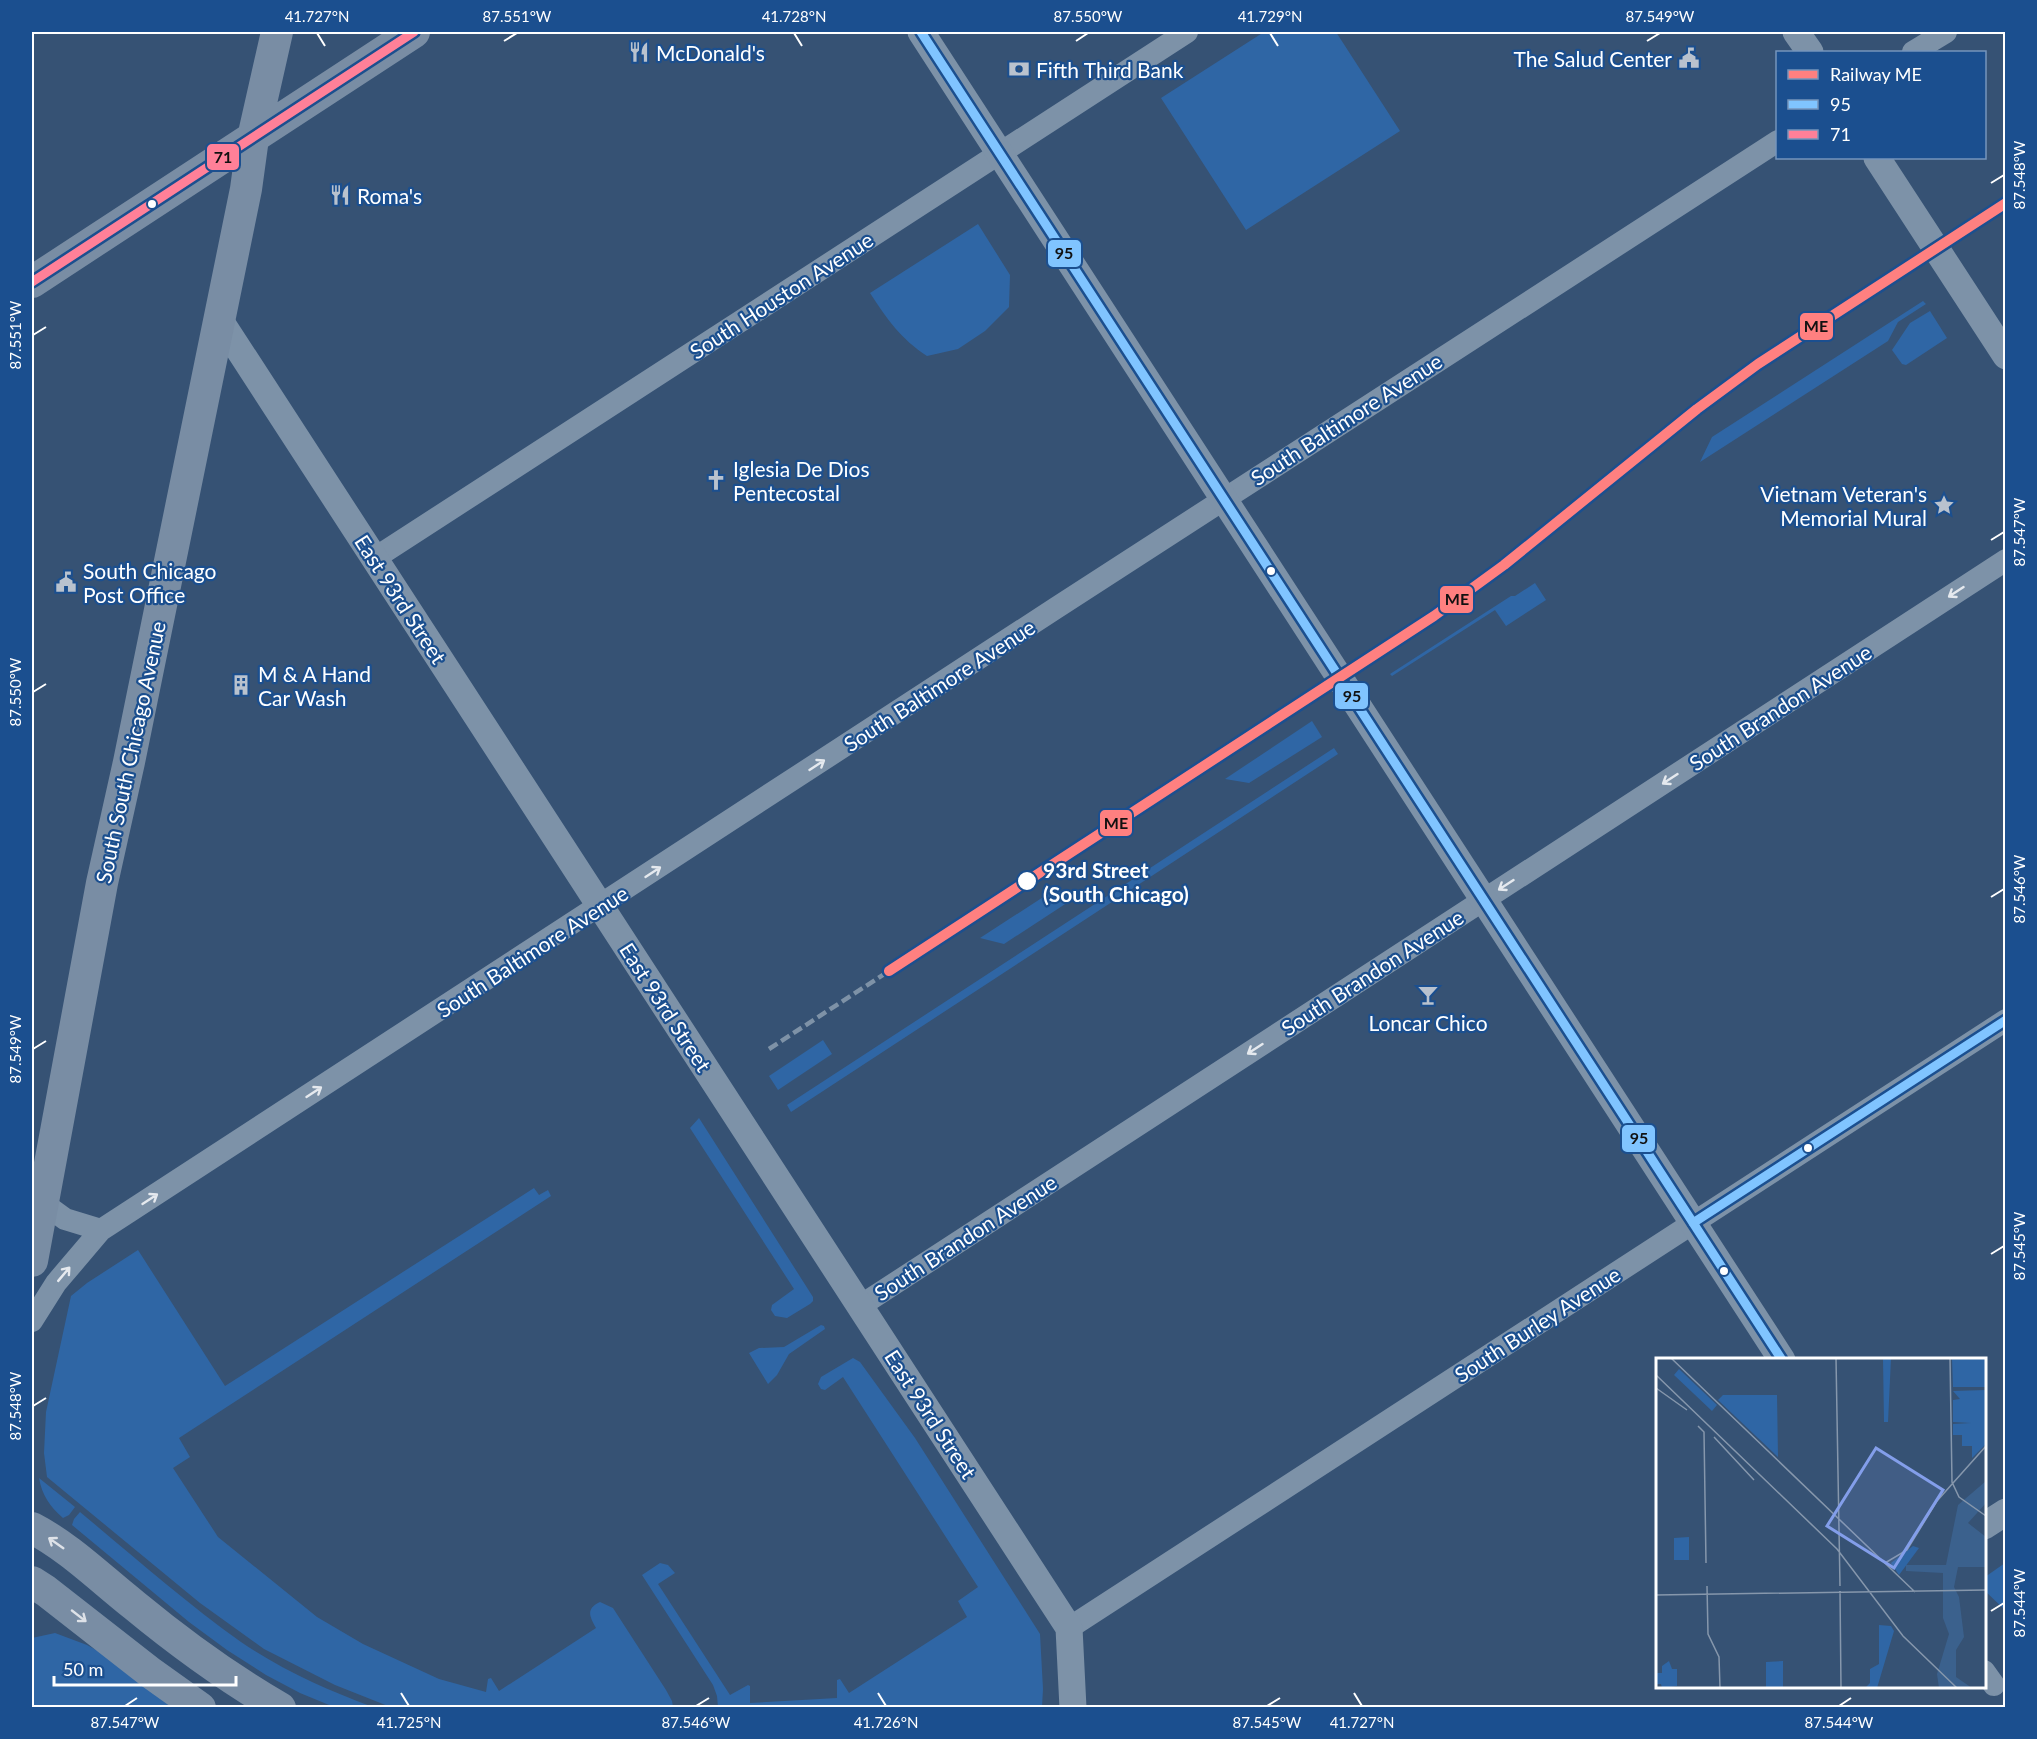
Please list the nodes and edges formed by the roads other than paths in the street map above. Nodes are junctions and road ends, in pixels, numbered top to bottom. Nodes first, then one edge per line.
1 (277, 32) edge
2 (414, 32) edge
3 (921, 32) edge
4 (1187, 32) edge
5 (1796, 32) edge
6 (1946, 32) edge
7 (1809, 51) edge
8 (1916, 51) edge
9 (253, 138) junction
10 (1776, 142) edge
11 (1000, 152) junction
12 (1878, 159) edge
13 (32, 282) edge
14 (219, 319) junction
15 (2006, 356) edge
16 (1224, 499) junction
17 (375, 558) junction
18 (2006, 560) edge
19 (1484, 900) junction
20 (601, 906) junction
21 (2006, 1020) edge
22 (43, 1203) junction
23 (1693, 1223) junction
24 (101, 1230) junction
25 (32, 1261) edge
26 (860, 1306) junction
27 (32, 1321) edge
28 (1781, 1358) edge
29 (2006, 1512) edge
30 (1986, 1525) edge
31 (32, 1528) edge
32 (32, 1582) edge
33 (1069, 1628) junction
34 (200, 1707) edge
35 (280, 1707) edge
36 (1073, 1707) edge

1 - 9 main road, South South Chicago Avenue
2 - 9 main road
3 - 11 street
4 - 11 street, South Houston Avenue
5 - 7 street
6 - 8 street
9 - 13 main road
9 - 14 main road, South South Chicago Avenue
10 - 16 street, South Baltimore Avenue
11 - 16 street
11 - 17 street, South Houston Avenue
12 - 15 street
14 - 17 street, East 93rd Street
14 - 22 main road, South South Chicago Avenue
16 - 19 street
20 -> 16 street, South Baltimore Avenue
17 - 20 street, East 93rd Street
18 -> 19 street, South Brandon Avenue
19 - 23 street
19 -> 26 street, South Brandon Avenue
24 -> 20 street, South Baltimore Avenue
20 - 26 street, East 93rd Street
21 - 23 street, South Burley Avenue
22 - 24 street
22 - 25 main road, South South Chicago Avenue
23 - 28 street
23 - 33 street, South Burley Avenue
27 -> 24 street, South Baltimore Avenue
26 - 33 street, East 93rd Street
29 - 30 street
35 -> 31 main road
32 -> 34 main road
33 - 36 street

